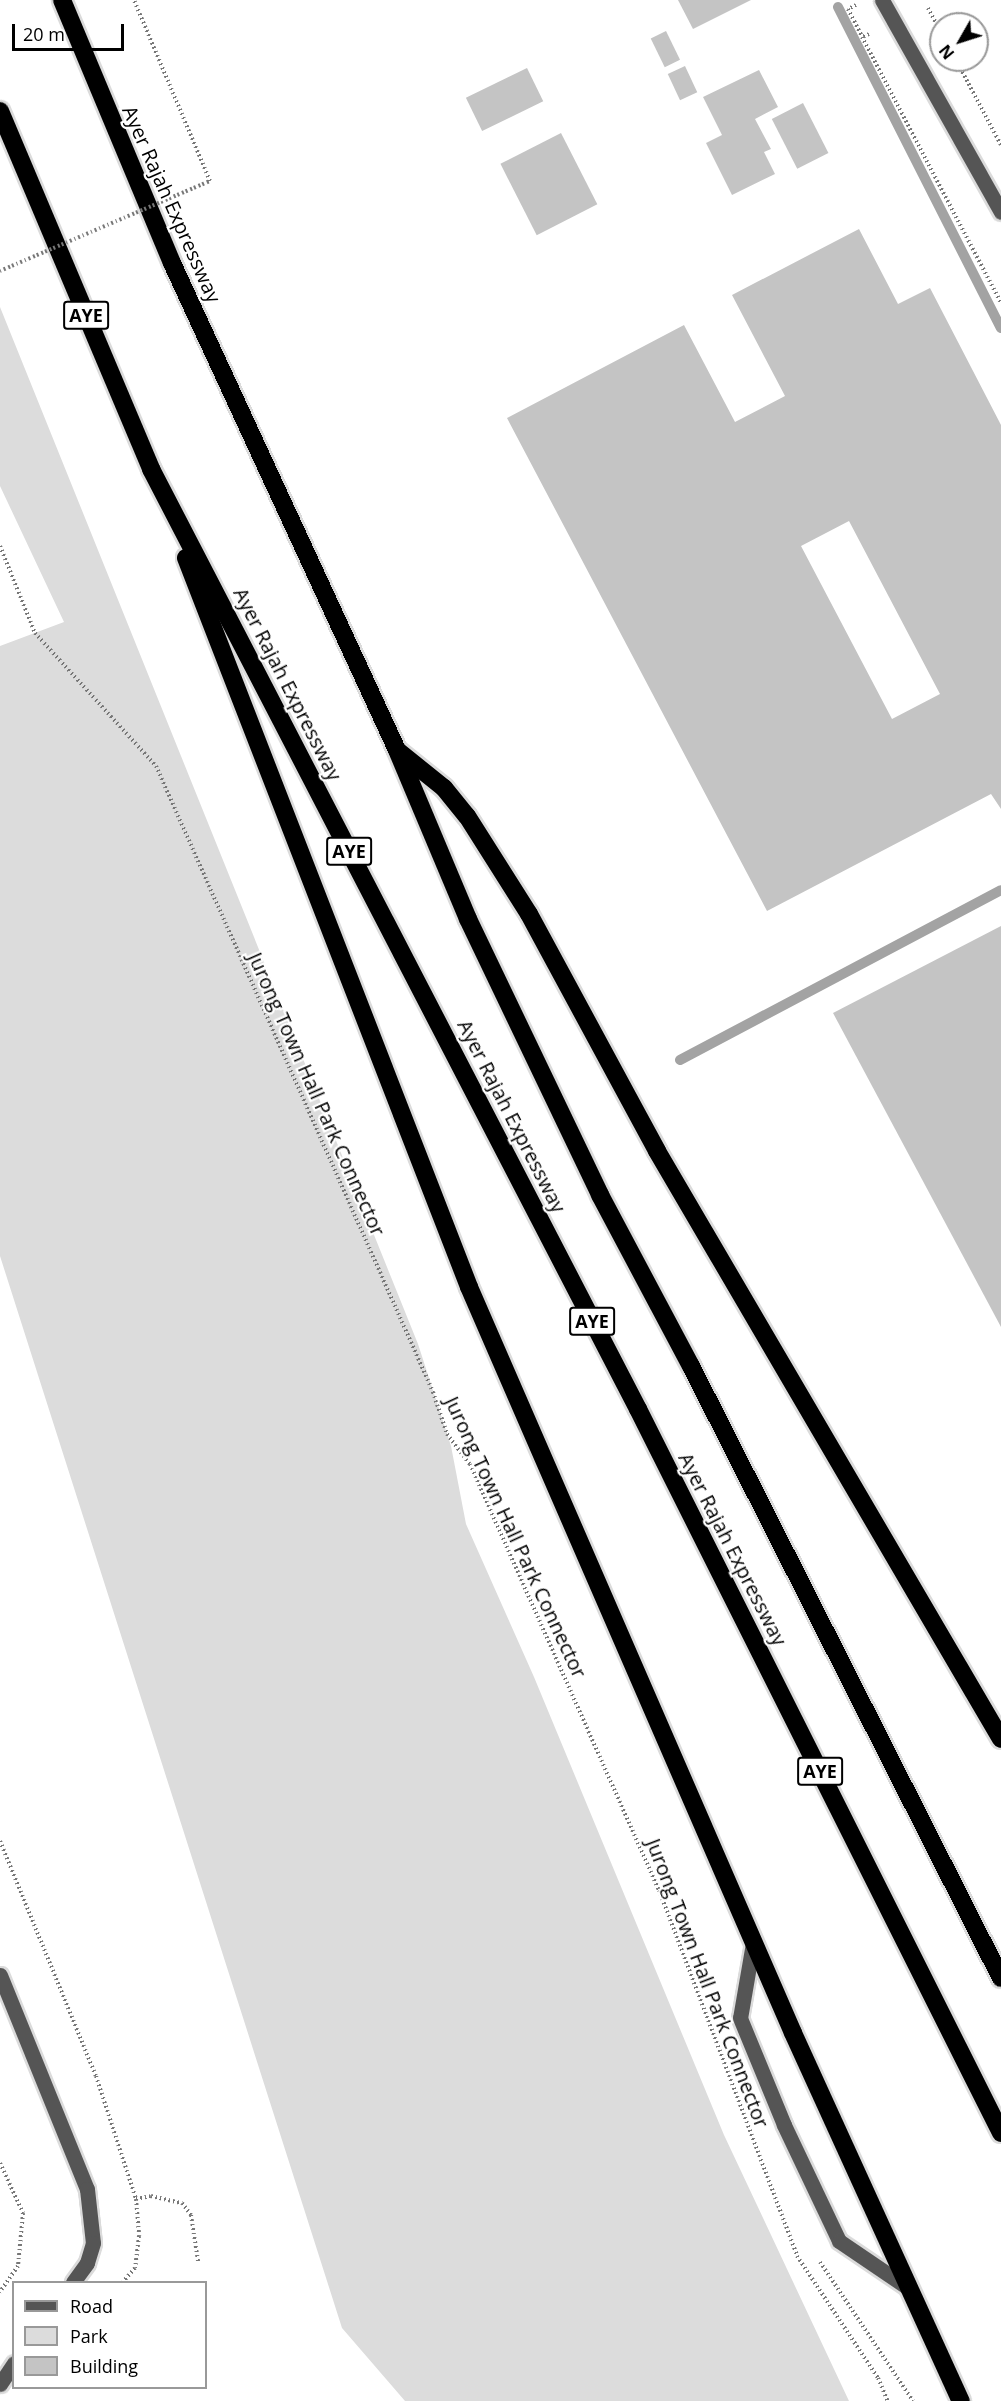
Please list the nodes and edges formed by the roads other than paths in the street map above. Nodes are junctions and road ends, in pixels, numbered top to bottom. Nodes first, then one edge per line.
1 (62, 0) edge
2 (882, 0) edge
3 (0, 111) edge
4 (1001, 213) edge
5 (151, 469) junction
6 (397, 750) junction
7 (981, 1706) junction
8 (1001, 1719) edge
9 (1001, 1739) edge
10 (753, 1943) junction
11 (0, 1975) edge
12 (1001, 1978) edge
13 (1001, 2133) edge
14 (74, 2281) edge
15 (907, 2287) junction
16 (12, 2366) edge
17 (0, 2384) edge
18 (961, 2401) edge

1 - 6 highway, Ayer Rajah Expressway
2 - 4 street
3 - 5 highway, Ayer Rajah Expressway / AYE
5 - 10 highway
5 - 13 highway, Ayer Rajah Expressway / AYE
6 - 7 highway
6 - 12 highway, Ayer Rajah Expressway
7 - 8 street
7 - 9 highway
10 - 15 highway
10 - 15 street
11 - 14 street
15 - 18 highway
16 - 17 street

